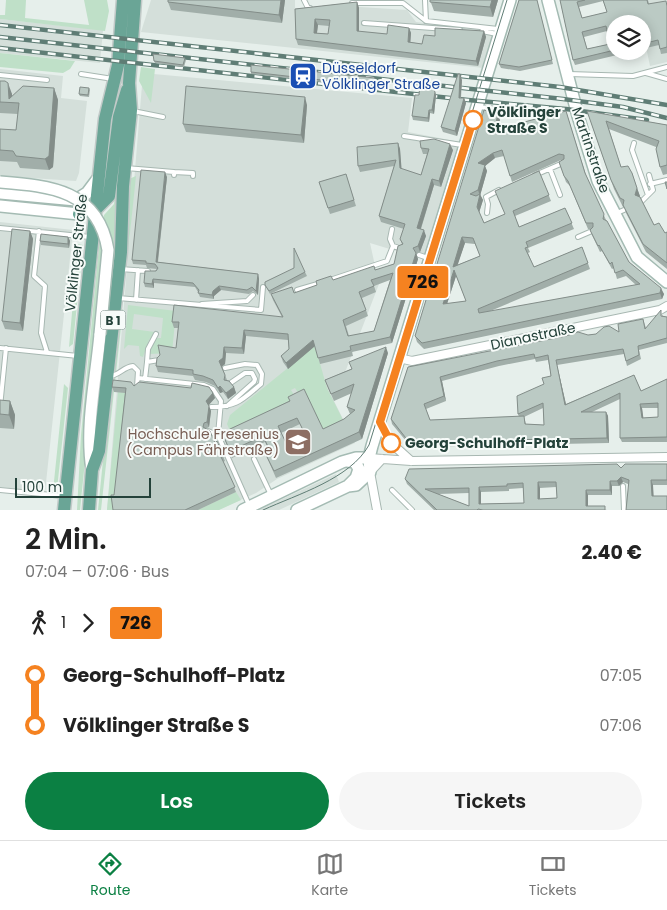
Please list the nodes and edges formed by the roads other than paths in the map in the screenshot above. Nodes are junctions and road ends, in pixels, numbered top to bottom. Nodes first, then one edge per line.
1 (114, 0) edge
2 (123, 0) edge
3 (134, 0) edge
4 (143, 0) edge
5 (304, 0) edge
6 (425, 0) edge
7 (510, 0) edge
8 (548, 0) edge
9 (349, 4) edge
10 (316, 7) edge
11 (426, 21) junction
12 (364, 23) dead end
13 (127, 29) junction
14 (500, 32) junction
15 (667, 67) edge
16 (644, 73) junction
17 (81, 74) dead end
18 (567, 74) junction
19 (0, 75) edge
20 (667, 78) edge
21 (115, 79) junction
22 (47, 80) dead end
23 (129, 83) junction
24 (476, 107) junction
25 (131, 110) junction
26 (548, 115) edge
27 (163, 117) dead end
28 (404, 136) dead end
29 (634, 143) edge
30 (465, 146) junction
31 (563, 163) edge
32 (125, 168) junction
33 (550, 169) junction
34 (649, 175) dead end
35 (193, 176) dead end
36 (99, 177) junction
37 (530, 177) edge
38 (667, 180) edge
39 (0, 182) edge
40 (652, 184) junction
41 (645, 186) junction
42 (504, 188) edge
43 (0, 194) edge
44 (560, 195) dead end
45 (648, 195) junction
46 (641, 202) edge
47 (0, 206) edge
48 (96, 209) junction
49 (487, 212) dead end
50 (79, 214) junction
51 (93, 224) junction
52 (0, 228) edge
53 (392, 229) dead end
54 (39, 231) junction
55 (592, 231) edge
56 (92, 237) junction
57 (578, 237) dead end
58 (393, 246) junction
59 (402, 249) edge
60 (119, 268) junction
61 (138, 270) junction
62 (156, 272) edge
63 (666, 278) edge
64 (262, 287) dead end
65 (297, 290) edge
66 (253, 294) edge
67 (116, 298) junction
68 (136, 300) junction
69 (197, 305) junction
70 (667, 306) edge
71 (156, 334) dead end
72 (0, 348) edge
73 (6, 348) junction
74 (47, 352) junction
75 (80, 356) junction
76 (399, 358) junction
77 (159, 360) edge
78 (147, 362) junction
79 (225, 368) dead end
80 (107, 376) junction
81 (138, 378) junction
82 (145, 379) junction
83 (229, 384) edge
84 (137, 387) edge
85 (221, 390) edge
86 (216, 394) junction
87 (0, 407) edge
88 (211, 407) edge
89 (223, 407) junction
90 (380, 422) junction
91 (208, 431) edge
92 (218, 434) junction
93 (667, 457) edge
94 (369, 458) junction
95 (254, 459) dead end
96 (382, 459) junction
97 (345, 461) junction
98 (411, 461) junction
99 (92, 470) junction
100 (370, 472) junction
101 (348, 486) junction
102 (623, 486) dead end
103 (0, 490) edge
104 (392, 490) dead end
105 (66, 496) junction
106 (272, 496) junction
107 (246, 508) edge
108 (64, 510) edge
109 (89, 510) edge
110 (296, 510) edge
111 (378, 510) edge
112 (412, 510) edge
113 (624, 510) edge

1 - 13 main road
2 - 13 main road, Völklinger Straße / B 1
3 - 13 main road, Völklinger Straße / B 1
4 - 13 main road
5 - 10 lane
6 - 11 lane
7 - 14 street
8 - 18 street, Martinstraße
9 - 11 lane
11 - 14 lane
12 - 14 lane
13 - 21 main road, Völklinger Straße / B 1
13 - 23 main road, Völklinger Straße / B 1
14 - 24 street
15 - 16 lane
16 - 18 lane
16 - 20 lane
17 - 21 lane
18 - 63 street, Martinstraße
19 - 22 lane
21 - 36 main road, Völklinger Straße / B 1
23 - 25 main road, Völklinger Straße / B 1
23 - 48 main road, B 1
24 - 26 lane
24 - 30 street
25 - 27 lane
25 - 32 main road, Völklinger Straße / B 1
28 - 30 lane
29 - 41 lane
30 - 76 street
31 - 33 lane
32 - 35 lane
32 - 60 main road, Völklinger Straße / B 1
33 - 37 lane
33 - 44 lane
34 - 40 lane
36 - 43 street
36 - 48 main road, Völklinger Straße / B 1
38 - 40 lane
39 - 99 street, bridge
40 - 41 lane
40 - 45 lane
41 - 45 lane
42 - 49 lane
45 - 46 lane
47 - 50 street
48 - 50 main road
48 - 51 main road, Völklinger Straße / B 1
50 - 51 main road
51 - 56 main road, Völklinger Straße / B 1
52 - 54 lane
53 - 58 lane
54 - 56 lane
54 - 74 lane
55 - 57 lane
56 - 75 main road, Völklinger Straße / B 1
58 - 59 lane
58 - 65 lane
60 - 61 lane
60 - 67 main road, Völklinger Straße / B 1
61 - 62 lane
61 - 68 lane
64 - 69 lane
66 - 69 lane
67 - 68 lane
67 - 80 main road, Völklinger Straße / B 1
68 - 69 lane
70 - 76 street, Dianastraße
71 - 78 lane
72 - 73 lane
73 - 74 lane
73 - 87 lane
74 - 75 lane
75 - 105 main road, Völklinger Straße / B 1
76 - 90 street
77 - 78 lane
78 - 82 lane
79 - 89 lane
80 - 81 lane
80 - 99 main road, Völklinger Straße / B 1
81 - 82 lane
81 - 84 lane
82 - 86 lane
83 - 89 lane
85 - 86 lane
86 - 89 lane
88 - 89 lane
89 - 92 lane
90 - 94 street
90 - 98 street
91 - 92 lane
92 - 107 lane
93 - 98 street
94 - 96 street
94 - 97 street
94 - 100 street
95 - 106 lane
96 - 98 street
96 - 100 street
97 - 101 street
97 - 106 street
99 - 109 main road, Völklinger Straße / B 1
100 - 101 street
100 - 111 street
101 - 110 street
102 - 113 lane
103 - 105 lane
104 - 112 lane
105 - 108 main road, Völklinger Straße / B 1
106 - 107 street

